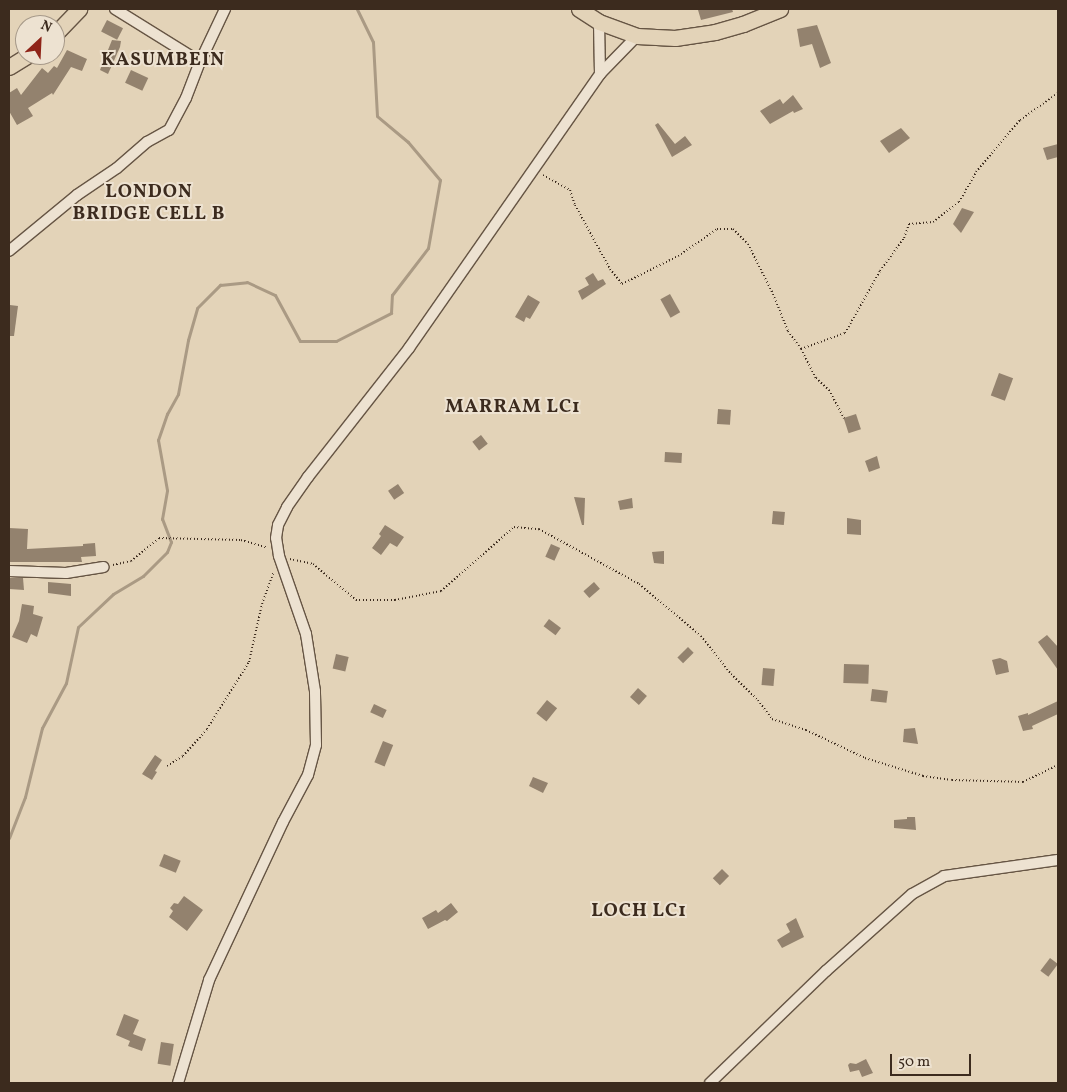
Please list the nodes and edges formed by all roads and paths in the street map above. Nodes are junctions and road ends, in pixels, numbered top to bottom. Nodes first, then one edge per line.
1 (79, 9) edge
2 (115, 9) edge
3 (225, 9) edge
4 (579, 9) edge
5 (780, 9) edge
6 (599, 22) junction
7 (65, 24) edge
8 (637, 36) junction
9 (200, 62) junction
10 (600, 74) junction
11 (1058, 93) edge
12 (534, 170) junction
13 (9, 251) edge
14 (801, 349) junction
15 (844, 418) dead end
16 (279, 553) junction
17 (104, 567) joint
18 (9, 571) edge
19 (167, 766) dead end
20 (1058, 766) edge
21 (1058, 860) edge
22 (178, 1083) edge
23 (710, 1083) edge

1 - 7 main road
2 - 9 street
3 - 9 street
4 - 6 main road
5 - 8 main road
6 - 8 main road
6 - 10 street
8 - 10 street
9 - 13 street
10 - 12 street
11 - 14 path
12 - 14 path
12 - 16 street
14 - 15 path
16 - 17 path
16 - 19 path
16 - 20 path
16 - 22 street
17 - 18 street
21 - 23 street

